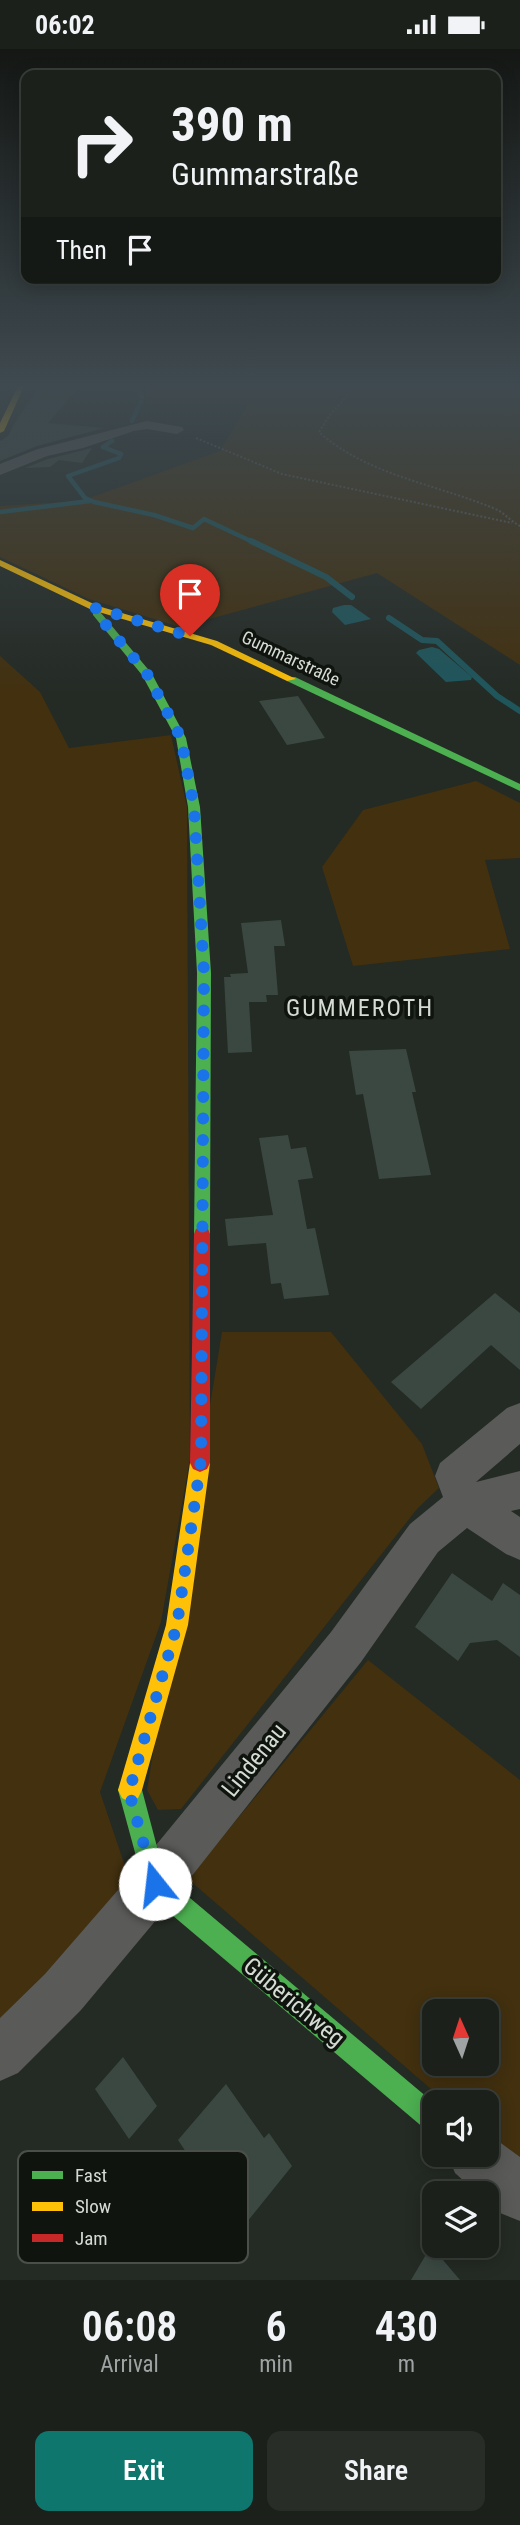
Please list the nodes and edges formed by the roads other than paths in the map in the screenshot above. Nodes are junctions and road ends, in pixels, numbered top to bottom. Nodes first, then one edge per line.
1 (0, 563) edge
2 (95, 608) junction
3 (520, 788) edge
4 (520, 1420) edge
5 (520, 1490) edge
6 (465, 1504) junction
7 (520, 1540) edge
8 (155, 1884) junction
9 (0, 2055) edge
10 (422, 2110) edge
11 (489, 2167) edge
12 (520, 2193) edge

1 - 2 street, Gummarstraße
2 - 3 street, Gummarstraße
2 - 8 street
4 - 6 street
5 - 6 street, Lindenau
6 - 7 street
6 - 8 street, Lindenau
8 - 9 street, Lindenau
8 - 10 street, Güberichweg
11 - 12 street

